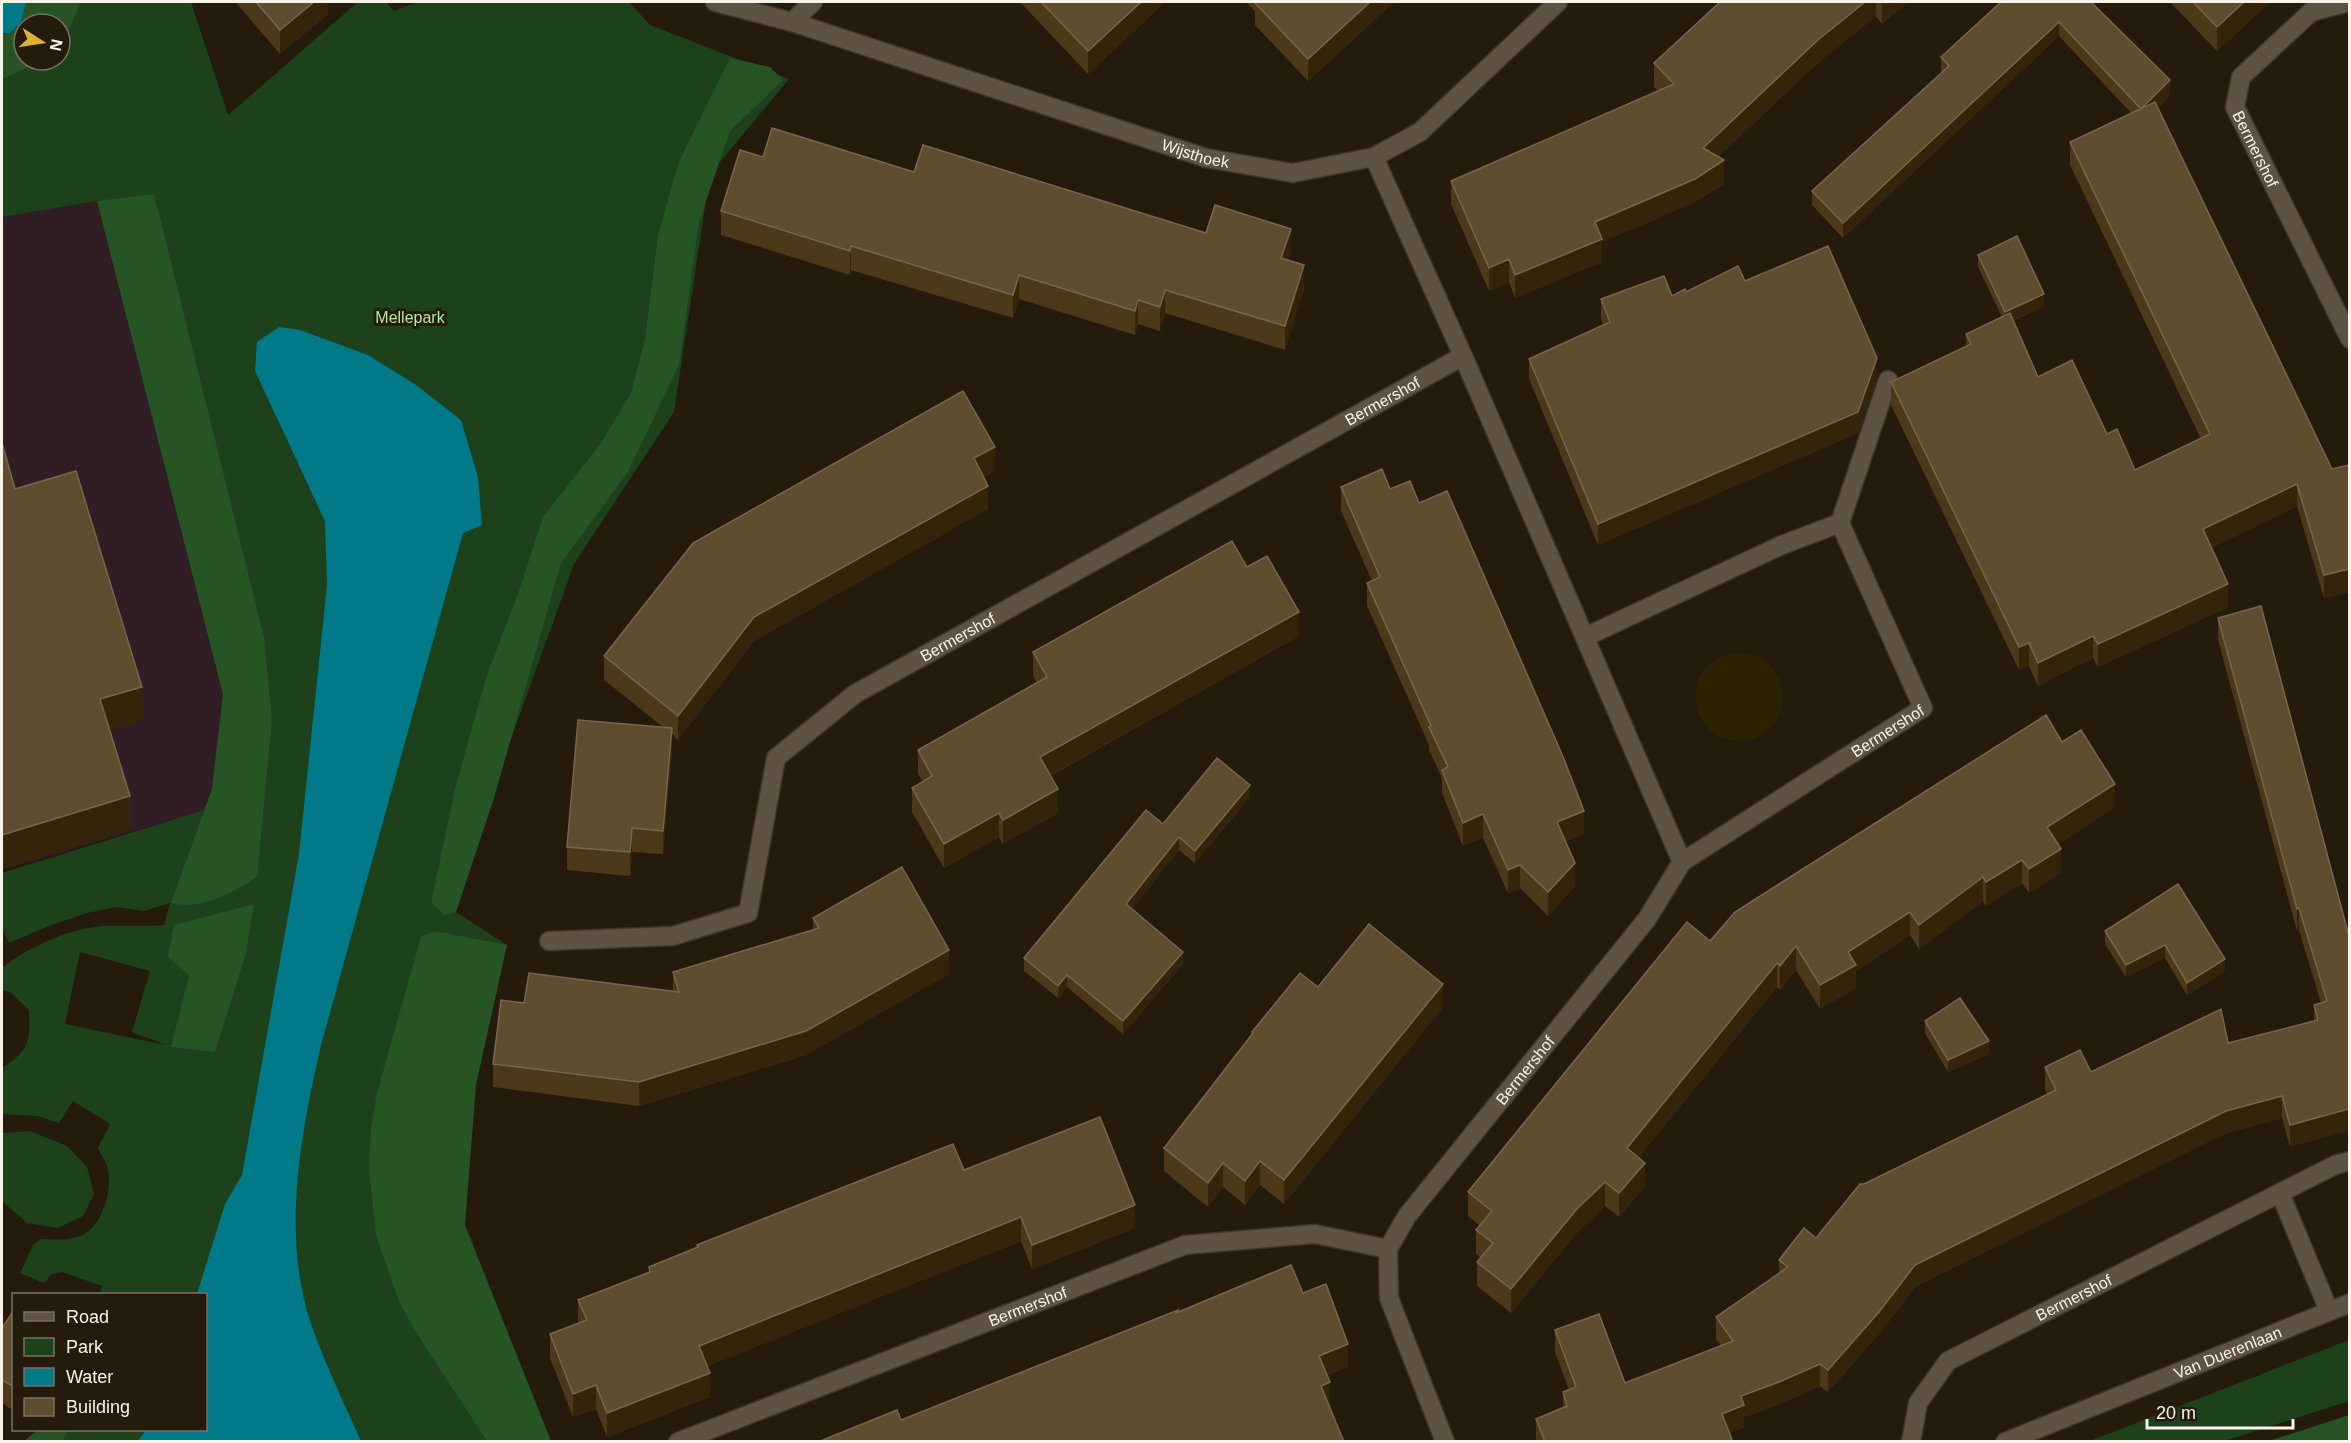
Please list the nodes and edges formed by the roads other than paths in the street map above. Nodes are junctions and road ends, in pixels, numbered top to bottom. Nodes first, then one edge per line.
1 (715, 2) edge
2 (813, 2) edge
3 (1558, 2) edge
4 (2349, 2) edge
5 (792, 22) junction
6 (1374, 157) junction
7 (2349, 339) edge
8 (1463, 356) junction
9 (1888, 380) dead end
10 (1840, 524) junction
11 (1584, 637) junction
12 (1682, 862) junction
13 (549, 941) dead end
14 (2349, 1161) edge
15 (2280, 1193) junction
16 (1388, 1249) junction
17 (2349, 1303) edge
18 (2329, 1311) junction
19 (678, 1442) edge
20 (1445, 1442) edge
21 (1911, 1442) edge
22 (2005, 1442) edge

1 - 5 street, Wijsthoek
2 - 5 street
3 - 6 street, Wijsthoek
4 - 7 street, Bermershof
5 - 6 street, Wijsthoek
6 - 8 street
8 - 11 street
8 - 13 street, Bermershof
9 - 10 street
10 - 11 street
10 - 12 street, Bermershof
11 - 12 street
12 - 16 street, Bermershof
14 - 15 street, Bermershof
15 - 18 street
15 - 21 street, Bermershof
16 - 19 street, Bermershof
16 - 20 street
17 - 18 street, Van Duerenlaan
18 - 22 street, Van Duerenlaan

